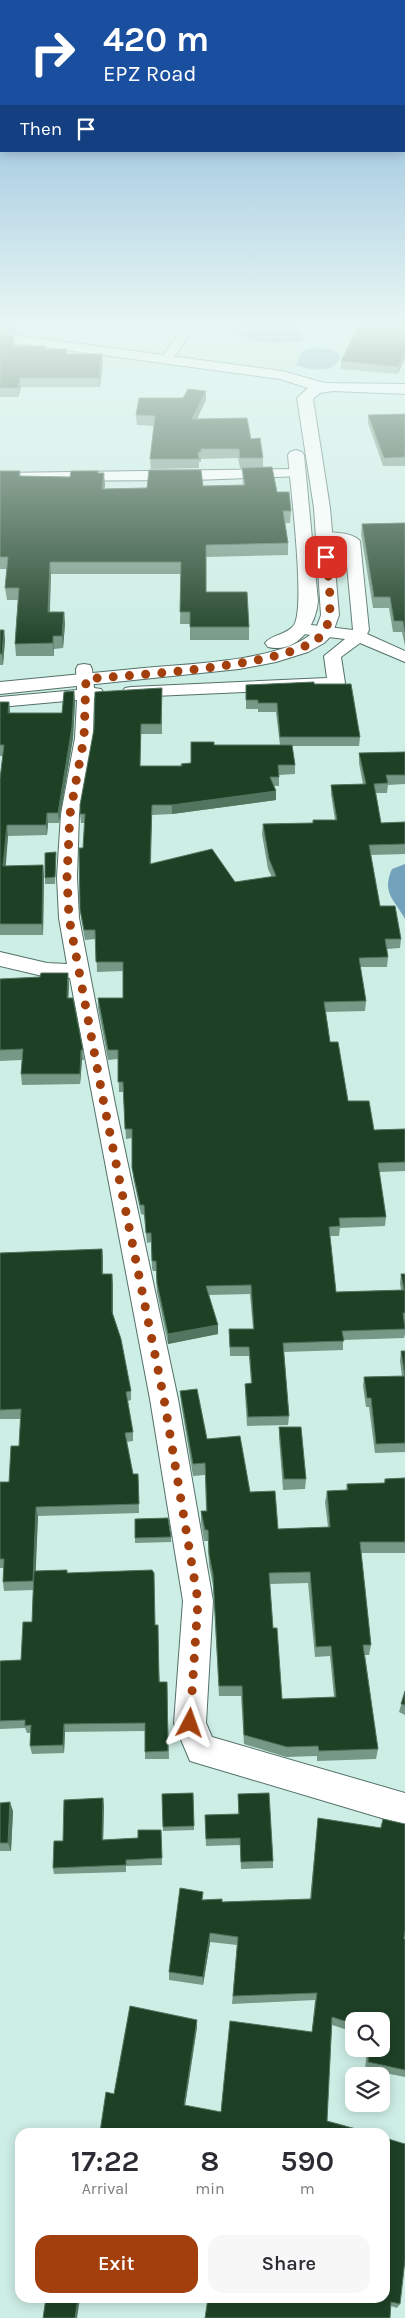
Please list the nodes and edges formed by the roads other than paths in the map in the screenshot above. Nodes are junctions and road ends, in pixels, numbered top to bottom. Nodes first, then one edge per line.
1 (295, 433) edge
2 (310, 433) edge
3 (298, 473) junction
4 (0, 477) edge
5 (302, 508) junction
6 (322, 508) junction
7 (325, 537) junction
8 (303, 629) junction
9 (325, 631) junction
10 (358, 636) junction
11 (405, 657) edge
12 (0, 677) edge
13 (85, 681) junction
14 (0, 688) edge
15 (0, 702) edge
16 (0, 959) edge
17 (80, 972) junction
18 (405, 1808) edge

1 - 3 main road
2 - 6 main road
3 - 4 street
3 - 5 main road
5 - 6 main road
5 - 8 main road
6 - 7 main road
7 - 9 main road
7 - 10 street
8 - 9 street
8 - 13 main road
9 - 10 street
9 - 13 main road
10 - 11 street
10 - 13 street
12 - 13 main road
13 - 14 main road
13 - 15 street
13 - 17 street
16 - 17 street
17 - 18 street

